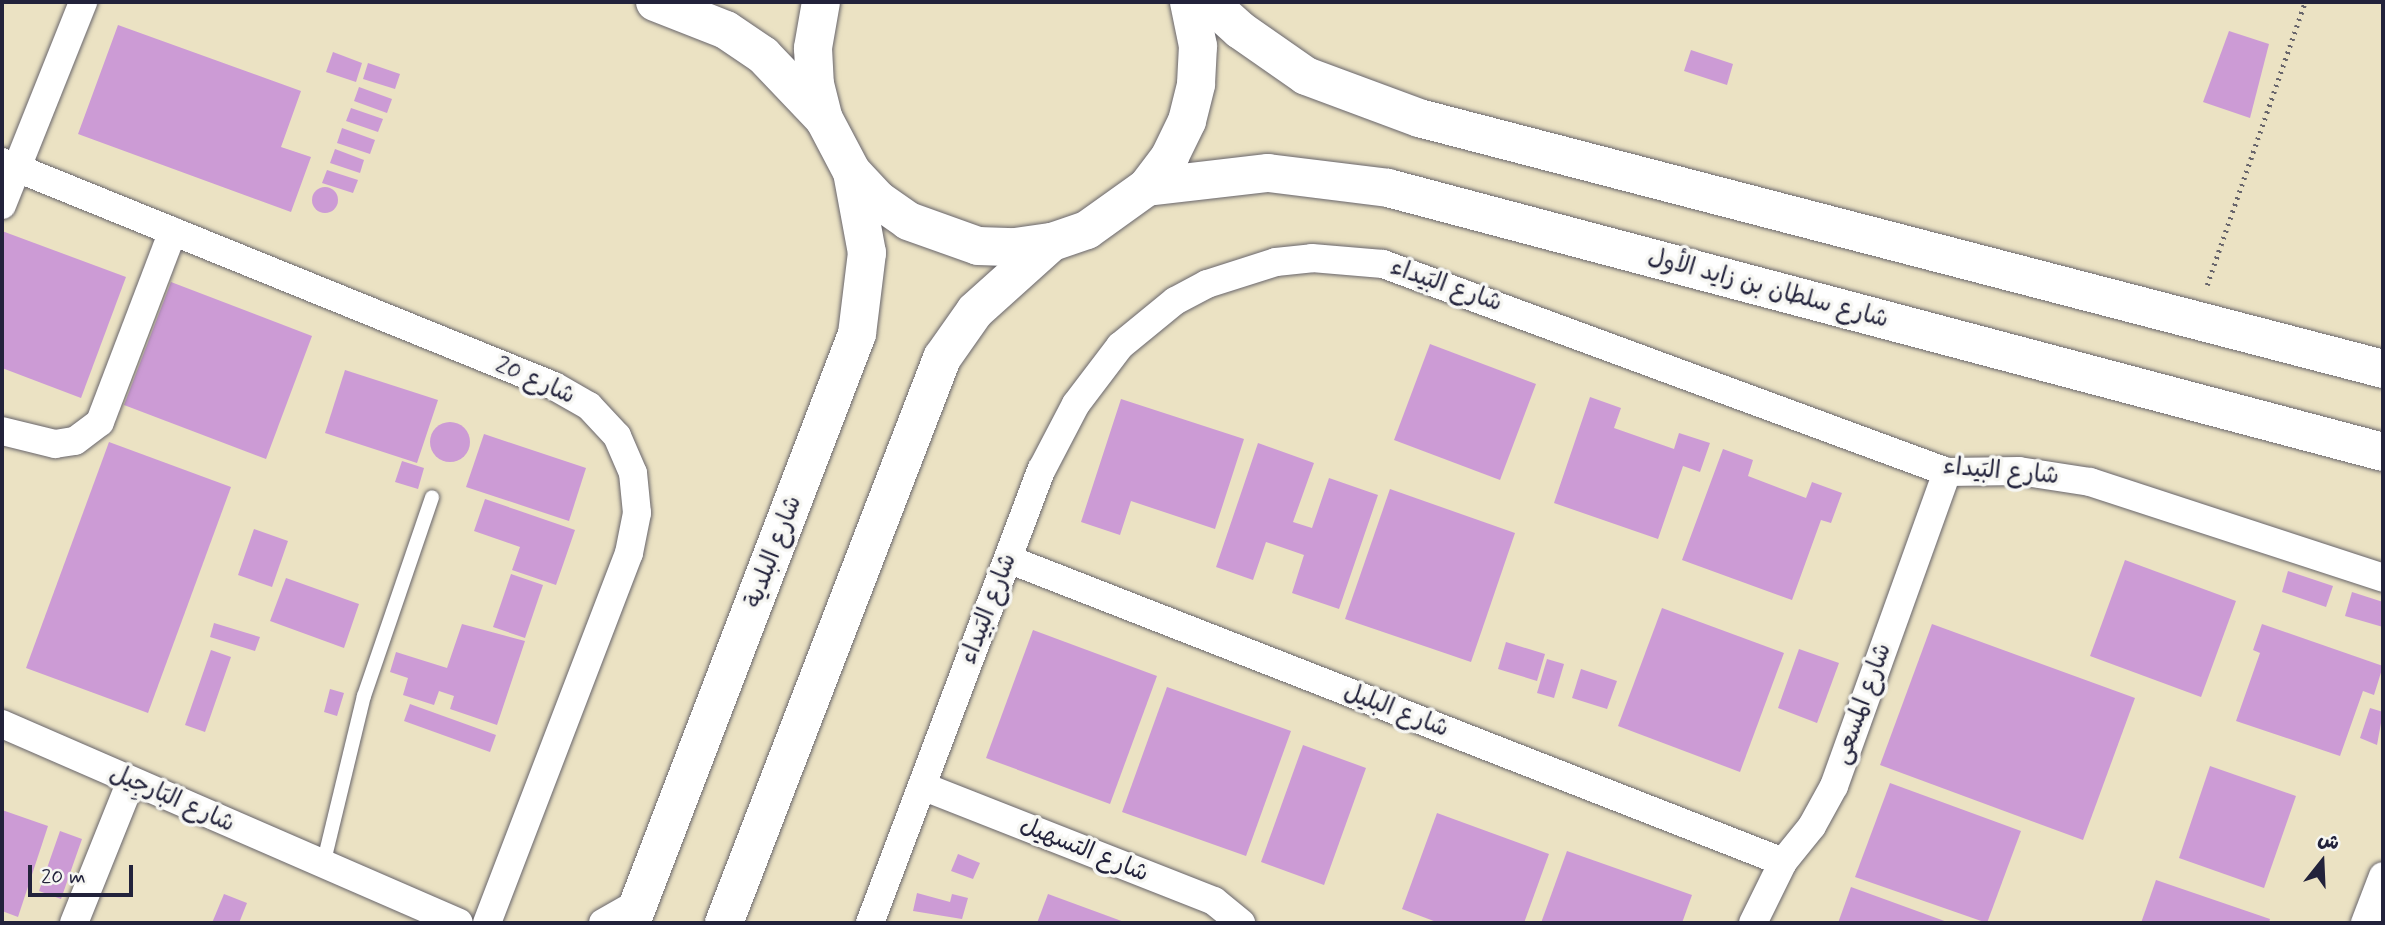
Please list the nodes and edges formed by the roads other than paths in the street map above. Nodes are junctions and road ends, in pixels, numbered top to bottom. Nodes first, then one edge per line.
1 (83, 2) edge
2 (655, 2) edge
3 (821, 2) edge
4 (1189, 2) edge
5 (1209, 2) edge
6 (824, 119) junction
7 (8, 165) edge
8 (852, 172) junction
9 (1147, 187) junction
10 (2, 205) edge
11 (173, 231) junction
12 (1052, 242) junction
13 (2383, 369) edge
14 (2, 431) edge
15 (2383, 452) edge
16 (1947, 472) junction
17 (432, 498) dead end
18 (1008, 559) junction
19 (2383, 578) edge
20 (2, 724) edge
21 (131, 781) junction
22 (922, 786) junction
23 (1783, 862) junction
24 (323, 865) junction
25 (2383, 876) edge
26 (635, 913) edge
27 (74, 923) edge
28 (459, 923) edge
29 (487, 923) edge
30 (603, 923) edge
31 (724, 923) edge
32 (870, 923) edge
33 (1241, 923) edge
34 (1754, 923) edge
35 (2365, 923) edge

1 - 7 street
2 - 6 main road
3 - 6 main road
4 - 9 main road
5 - 13 main road
6 - 8 main road
7 - 10 street
7 - 11 street, شارع 20
8 - 12 main road
8 - 26 main road, شارع البلدية
9 - 12 main road
9 - 15 main road, شارع سلطان بن زايد الأول
11 - 14 street
11 - 29 street, شارع 20
12 - 31 main road
16 - 18 street, شارع البَيداء
16 - 19 street, شارع البَيداء
16 - 23 street, شارع المسعى
17 - 24 lane
18 - 22 street, شارع البَيداء
18 - 23 street, شارع البليل
20 - 21 street, شارع البَارجِيل
21 - 24 street, شارع البَارجِيل
21 - 27 street
22 - 32 street, شارع البَيداء
22 - 33 street, شارع التسهيل
23 - 34 street, شارع المسعى
24 - 28 street, شارع البَارجِيل
25 - 35 street
26 - 30 street

